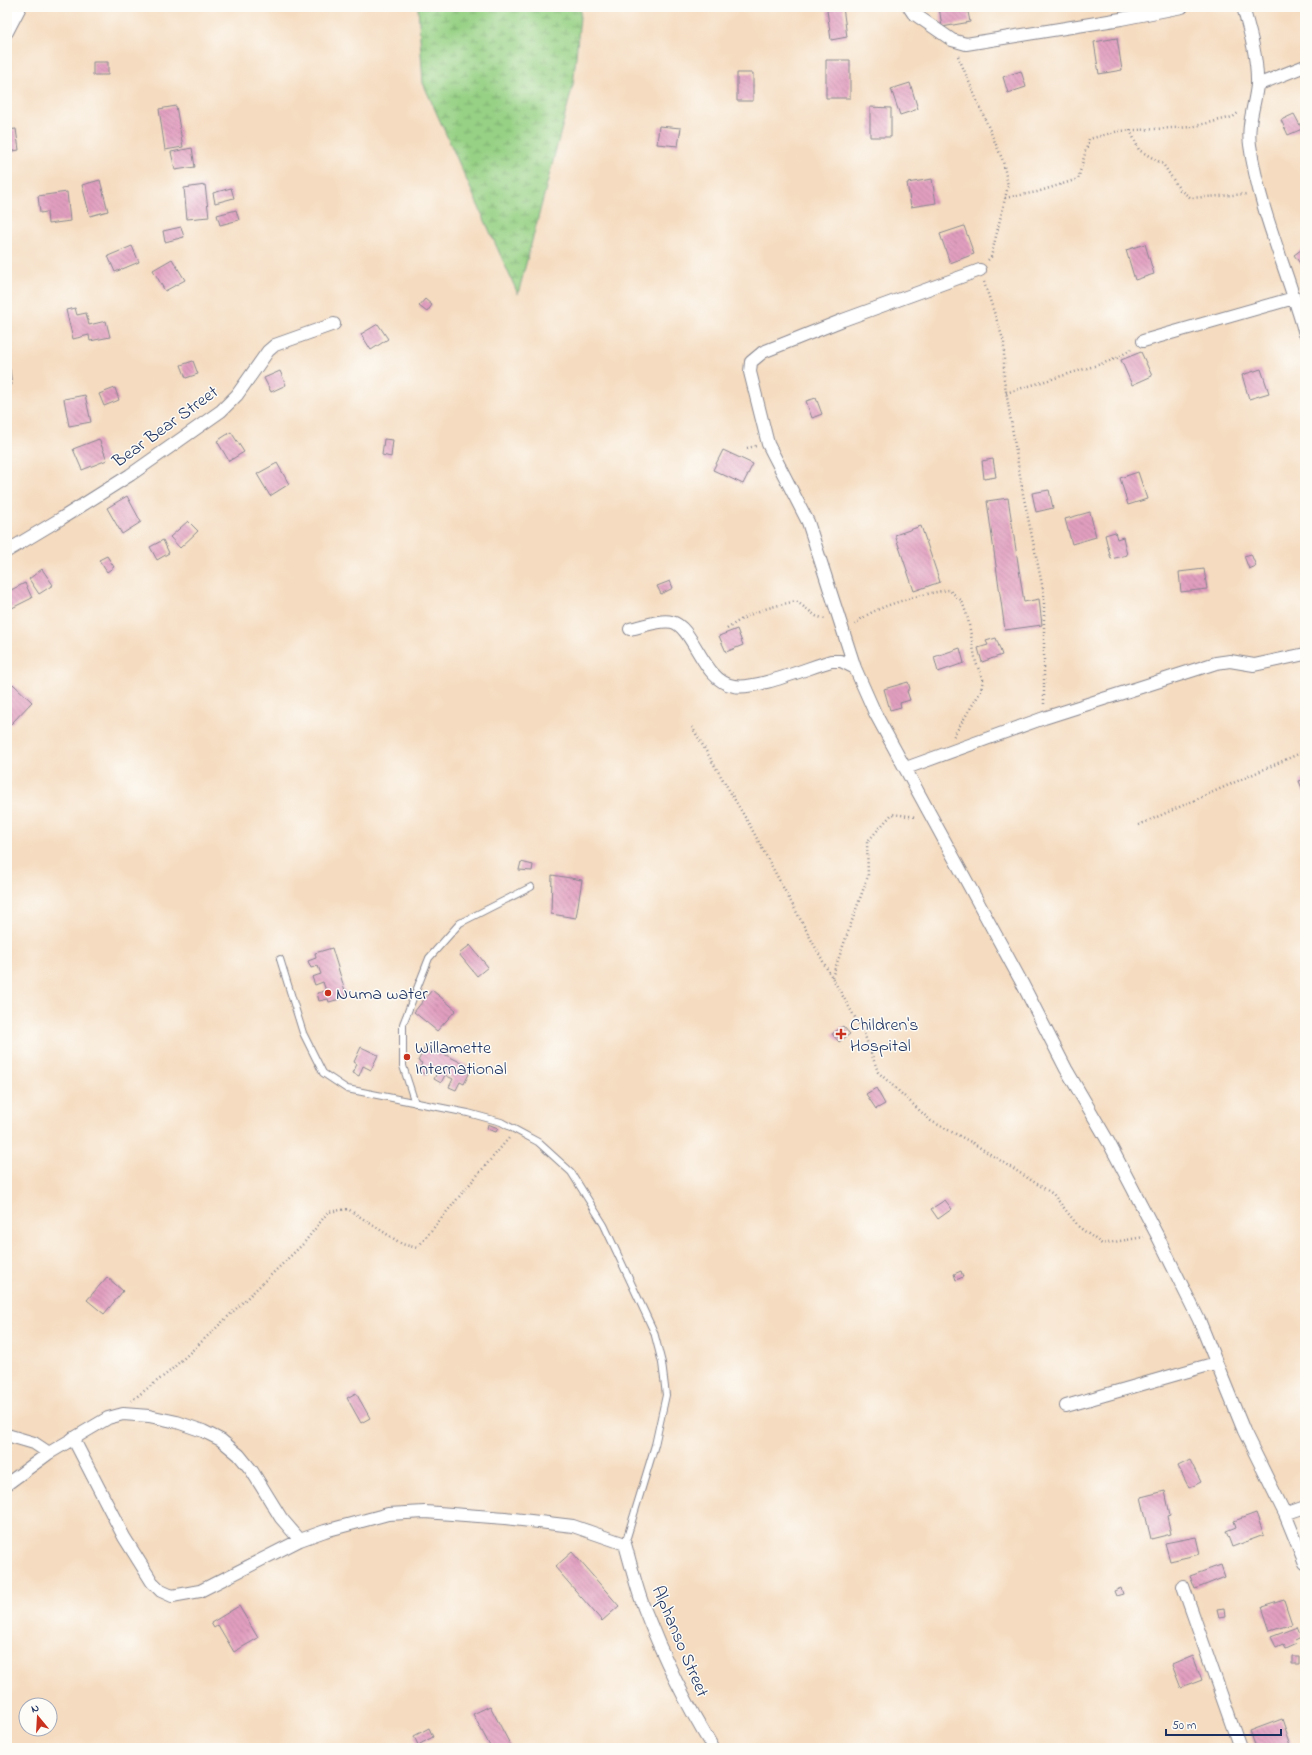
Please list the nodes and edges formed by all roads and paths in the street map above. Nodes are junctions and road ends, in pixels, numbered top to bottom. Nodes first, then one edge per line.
1 (20, 7) edge
2 (909, 7) edge
3 (1182, 7) edge
4 (1243, 7) edge
5 (7, 32) edge
6 (952, 40) junction
7 (1305, 66) edge
8 (1257, 85) junction
9 (1253, 104) junction
10 (1130, 130) junction
11 (1260, 193) junction
12 (1005, 198) junction
13 (980, 270) junction
14 (1294, 298) junction
15 (334, 324) dead end
16 (1305, 334) edge
17 (1143, 341) joint
18 (1006, 393) junction
19 (7, 551) edge
20 (840, 625) junction
21 (630, 629) dead end
22 (727, 629) dead end
23 (845, 638) junction
24 (1305, 654) edge
25 (855, 668) junction
26 (1044, 718) junction
27 (692, 727) dead end
28 (1305, 751) edge
29 (943, 754) junction
30 (906, 768) junction
31 (933, 818) junction
32 (1139, 825) dead end
33 (531, 887) dead end
34 (280, 959) dead end
35 (832, 977) junction
36 (415, 1102) junction
37 (516, 1130) junction
38 (1157, 1235) junction
39 (1216, 1363) junction
40 (126, 1404) dead end
41 (1066, 1406) dead end
42 (7, 1435) edge
43 (72, 1438) junction
44 (48, 1452) junction
45 (7, 1484) edge
46 (1305, 1507) edge
47 (1285, 1514) junction
48 (300, 1540) junction
49 (625, 1544) junction
50 (1305, 1563) edge
51 (1183, 1586) dead end
52 (714, 1748) edge
53 (1240, 1748) edge

1 - 5 street
2 - 6 street
3 - 6 street
4 - 8 street
6 - 12 path
7 - 8 street
8 - 9 street
9 - 10 path
9 - 11 street
10 - 11 path
10 - 12 path
11 - 14 street
12 - 13 path
13 - 18 path
13 - 20 street
14 - 16 street
14 - 17 street
15 - 19 street, Bear Bear Street
17 - 18 path
18 - 26 path
20 - 22 path
20 - 23 street
21 - 25 street
23 - 25 street
23 - 29 path
24 - 26 street
25 - 30 street
26 - 29 street
27 - 35 path
28 - 32 path
29 - 30 street
30 - 31 street
31 - 35 path
31 - 38 street
33 - 36 lane
34 - 36 lane
35 - 38 path
36 - 37 lane
37 - 40 path
37 - 49 lane
38 - 39 street
39 - 41 street
39 - 47 street
42 - 44 street
43 - 44 street
43 - 48 street
43 - 48 street
44 - 45 street
46 - 47 street
47 - 50 street
48 - 49 street
49 - 52 street, Alphanso Street
51 - 53 street

